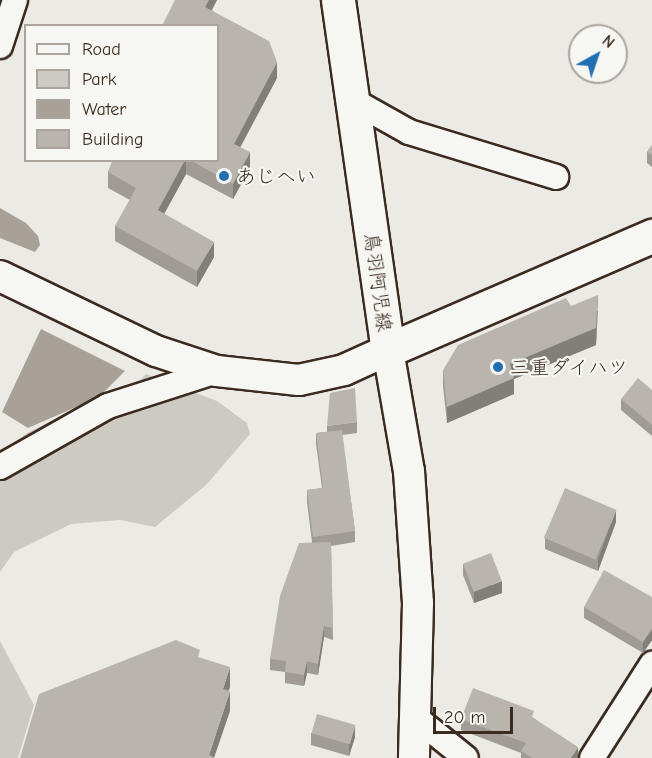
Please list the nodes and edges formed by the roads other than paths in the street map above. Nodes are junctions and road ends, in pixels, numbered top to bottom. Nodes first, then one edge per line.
1 (15, 0) edge
2 (338, 0) edge
3 (0, 46) edge
4 (352, 100) junction
5 (556, 177) dead end
6 (648, 243) edge
7 (0, 276) edge
8 (388, 350) junction
9 (217, 371) junction
10 (0, 467) edge
11 (652, 664) edge
12 (415, 717) junction
13 (414, 758) edge
14 (466, 758) edge
15 (592, 758) edge

1 - 3 street
2 - 4 main road, 鳥羽阿児線
4 - 5 street
4 - 8 main road, 鳥羽阿児線
6 - 8 main road, 鳥羽阿児線
7 - 9 street
8 - 9 street
8 - 12 street
9 - 10 street
11 - 15 street
12 - 13 street
12 - 14 street

